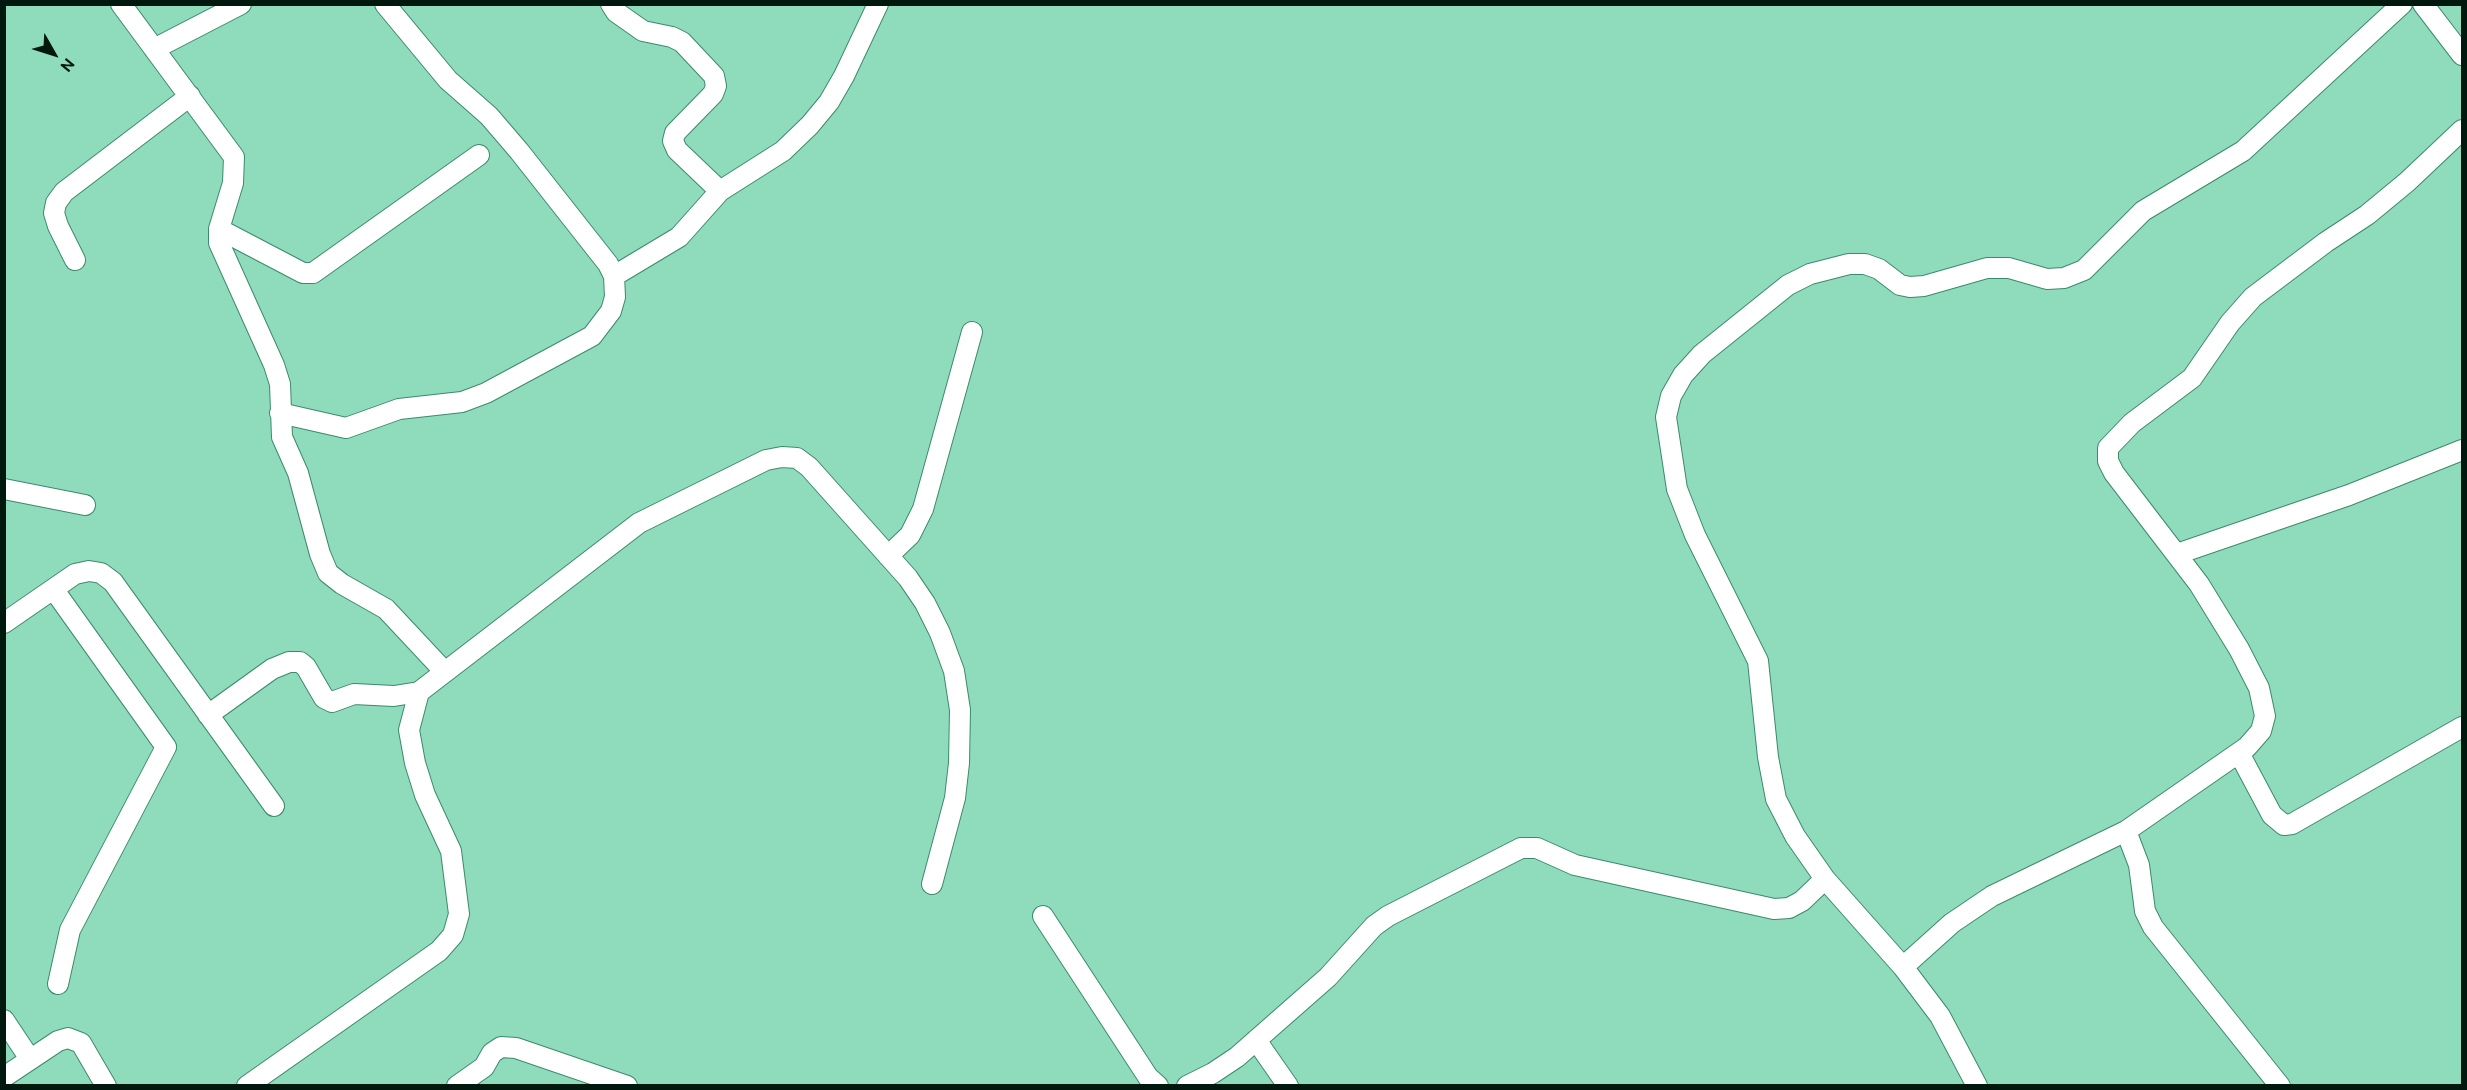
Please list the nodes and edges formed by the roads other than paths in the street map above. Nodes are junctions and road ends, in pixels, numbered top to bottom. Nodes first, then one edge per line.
1 (121, 4) edge
2 (241, 4) edge
3 (385, 4) edge
4 (611, 4) edge
5 (878, 4) edge
6 (2402, 4) edge
7 (2423, 4) edge
8 (154, 49) junction
9 (2463, 55) edge
10 (190, 96) junction
11 (2463, 130) edge
12 (479, 155) dead end
13 (720, 191) junction
14 (219, 229) junction
15 (75, 260) dead end
16 (614, 276) junction
17 (972, 332) dead end
18 (280, 413) junction
19 (2463, 450) edge
20 (4, 489) edge
21 (85, 505) dead end
22 (2177, 554) junction
23 (888, 556) junction
24 (54, 590) junction
25 (4, 623) edge
26 (444, 671) junction
27 (419, 692) junction
28 (208, 715) junction
29 (2463, 727) edge
30 (2239, 753) junction
31 (274, 806) dead end
32 (2126, 831) junction
33 (1825, 879) junction
34 (933, 884) dead end
35 (1043, 916) dead end
36 (1903, 967) junction
37 (58, 984) dead end
38 (4, 1020) edge
39 (1256, 1040) junction
40 (30, 1059) junction
41 (4, 1077) edge
42 (106, 1086) edge
43 (247, 1086) edge
44 (457, 1086) edge
45 (627, 1086) edge
46 (1158, 1086) edge
47 (1187, 1086) edge
48 (1288, 1086) edge
49 (1977, 1086) edge
50 (2280, 1086) edge

1 - 8 street
2 - 8 street
3 - 16 street
4 - 13 street
5 - 13 street
6 - 33 street
7 - 9 street
8 - 10 street
10 - 14 street
10 - 15 street
11 - 22 street
12 - 14 street
13 - 16 street
14 - 18 street
16 - 18 street
17 - 23 street
18 - 26 street
19 - 22 street
20 - 21 street
22 - 30 street
23 - 26 street
23 - 34 street
24 - 25 street
24 - 28 street
24 - 37 street
26 - 27 street
27 - 28 street
27 - 43 street
28 - 31 street
29 - 30 street
30 - 32 street
32 - 36 street
32 - 50 street
33 - 36 street
33 - 39 street
35 - 46 street
36 - 49 street
38 - 40 street
39 - 47 street
39 - 48 street
40 - 41 street
40 - 42 street
44 - 45 street

